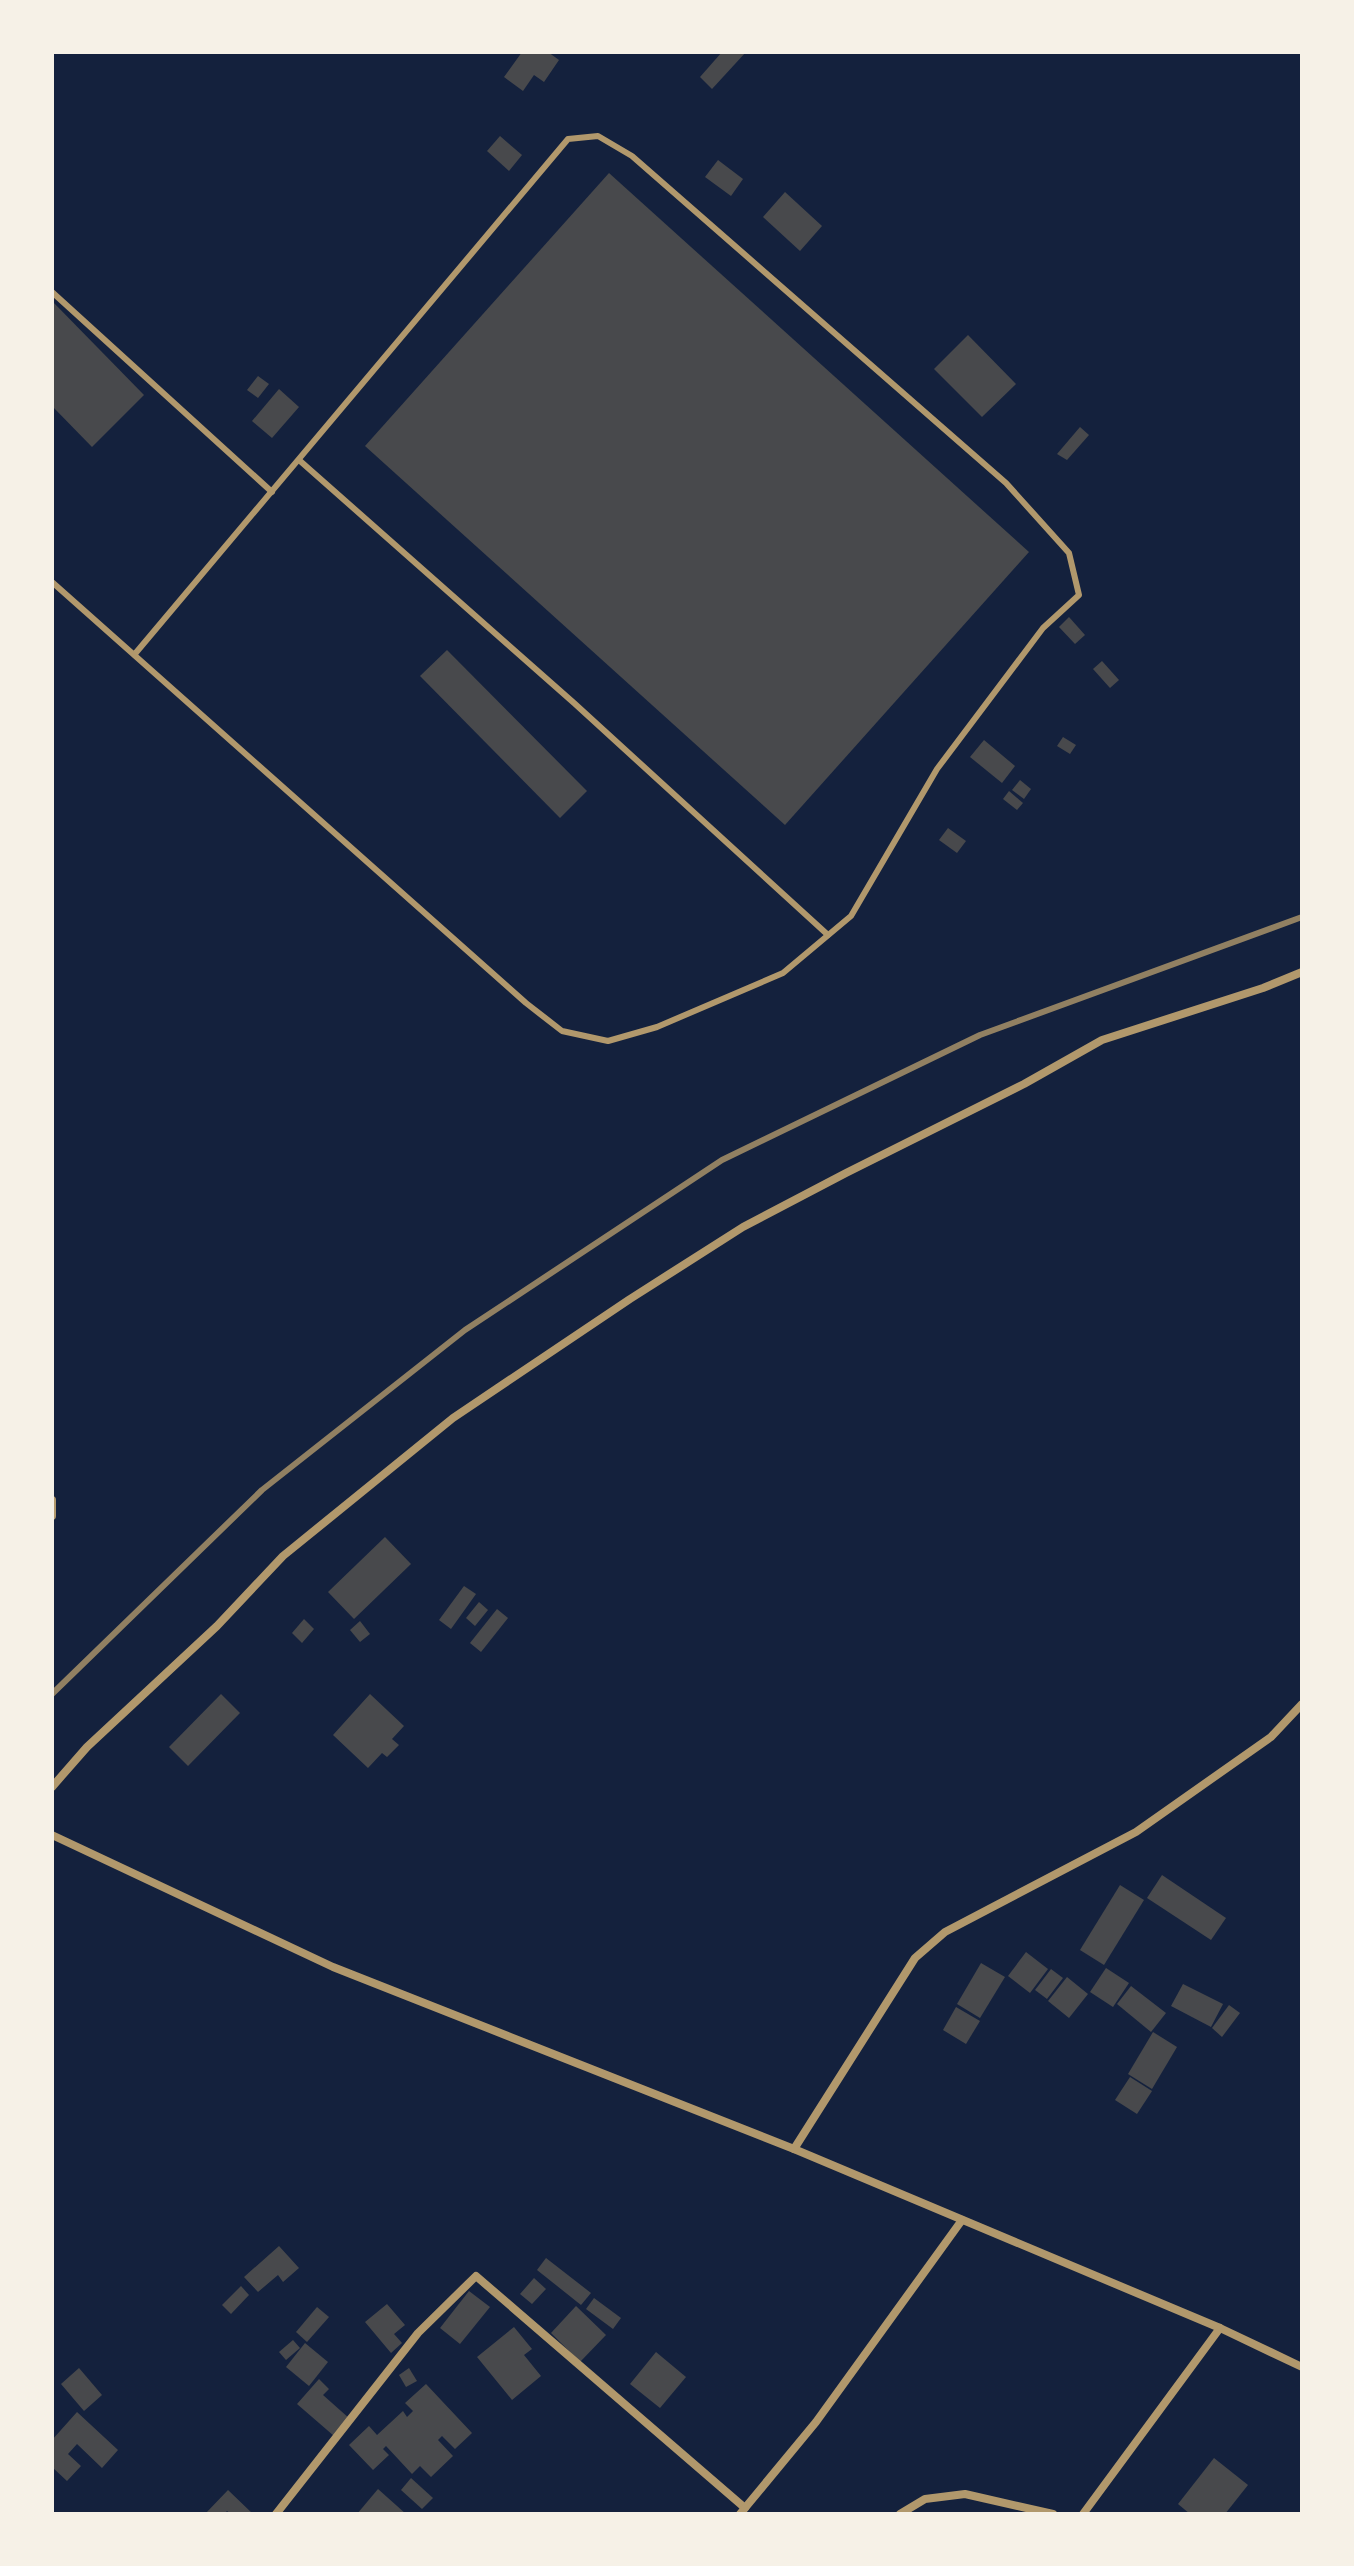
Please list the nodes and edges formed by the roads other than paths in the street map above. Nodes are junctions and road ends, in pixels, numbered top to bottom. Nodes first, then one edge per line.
1 (52, 292) edge
2 (299, 460) junction
3 (272, 492) junction
4 (52, 582) edge
5 (134, 655) junction
6 (828, 935) junction
7 (1302, 972) edge
8 (52, 1500) edge
9 (52, 1516) edge
10 (1302, 1704) edge
11 (52, 1787) edge
12 (52, 1835) edge
13 (794, 2149) junction
14 (962, 2220) junction
15 (1220, 2328) junction
16 (1302, 2367) edge
17 (742, 2511) edge
18 (276, 2514) edge
19 (900, 2514) edge
20 (1053, 2514) edge
21 (1083, 2514) edge

1 - 3 lane
2 - 3 lane
2 - 6 lane
2 - 6 lane
3 - 5 lane
4 - 5 lane
5 - 6 lane
7 - 11 street
8 - 9 street
10 - 13 street
12 - 13 street
13 - 14 street
14 - 15 street
14 - 17 street
15 - 16 street
15 - 21 street
17 - 18 street
19 - 20 street

